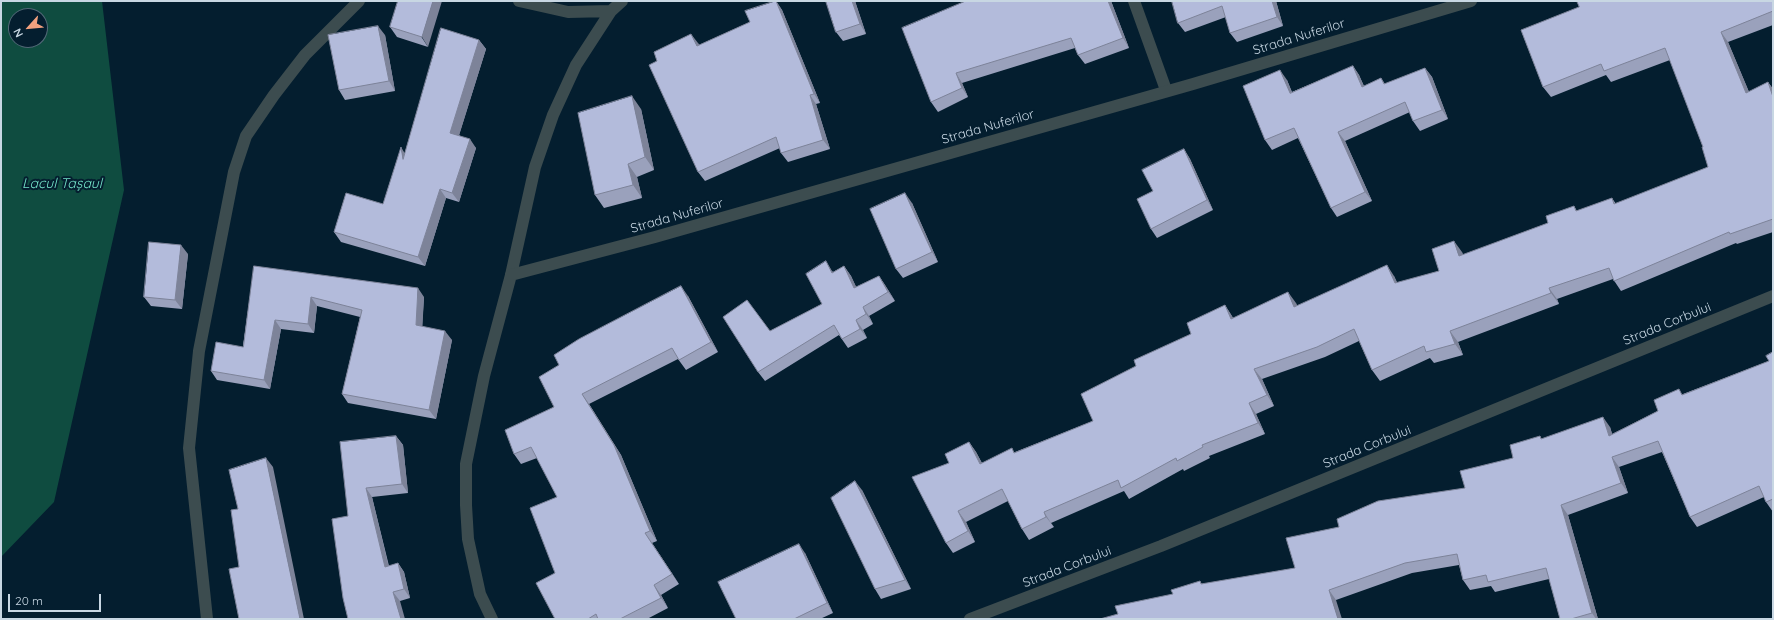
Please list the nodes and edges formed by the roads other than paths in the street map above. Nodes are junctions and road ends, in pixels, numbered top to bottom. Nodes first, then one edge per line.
1 (359, 1) edge
2 (519, 1) edge
3 (622, 1) edge
4 (1134, 1) edge
5 (1471, 1) edge
6 (611, 11) junction
7 (1166, 90) junction
8 (511, 275) junction
9 (1773, 296) edge
10 (207, 619) edge
11 (492, 619) edge
12 (970, 619) edge

1 - 10 street
2 - 6 street
3 - 6 street
4 - 7 street
5 - 7 street, Strada Nuferilor
6 - 8 street
7 - 8 street, Strada Nuferilor
8 - 11 street
9 - 12 street, Strada Corbului

